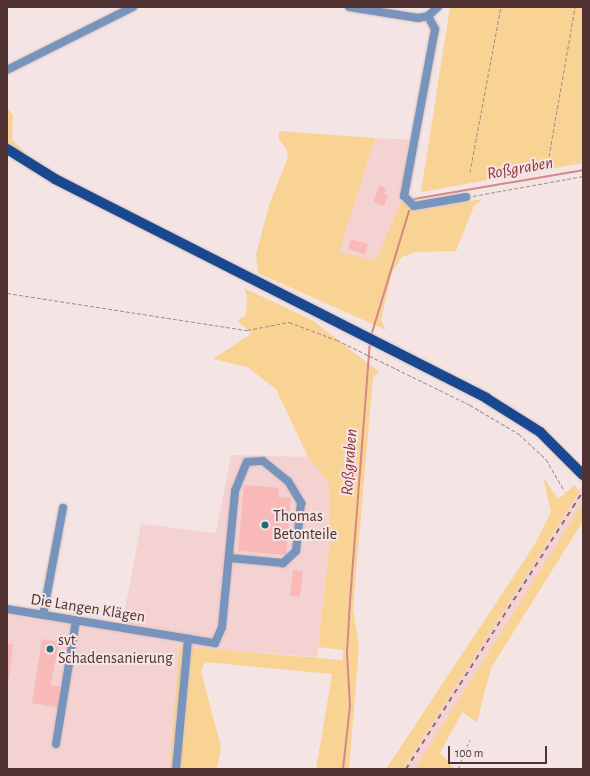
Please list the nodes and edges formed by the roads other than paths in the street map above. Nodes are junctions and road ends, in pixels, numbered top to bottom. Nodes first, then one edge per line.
1 (132, 7) edge
2 (349, 7) edge
3 (438, 7) edge
4 (428, 16) junction
5 (7, 70) edge
6 (7, 149) edge
7 (466, 197) road end
8 (583, 475) edge
9 (63, 508) dead end
10 (230, 558) junction
11 (7, 609) edge
12 (43, 615) junction
13 (76, 621) junction
14 (188, 639) junction
15 (56, 744) dead end
16 (176, 769) edge

1 - 5 street
2 - 4 street
3 - 4 street
4 - 7 street
6 - 8 main road
9 - 12 street
10 - 10 street
10 - 14 street, Die Langen Klägen
11 - 12 street, Die Langen Klägen
12 - 13 street, Die Langen Klägen
13 - 14 street, Die Langen Klägen
13 - 15 street
14 - 16 street

